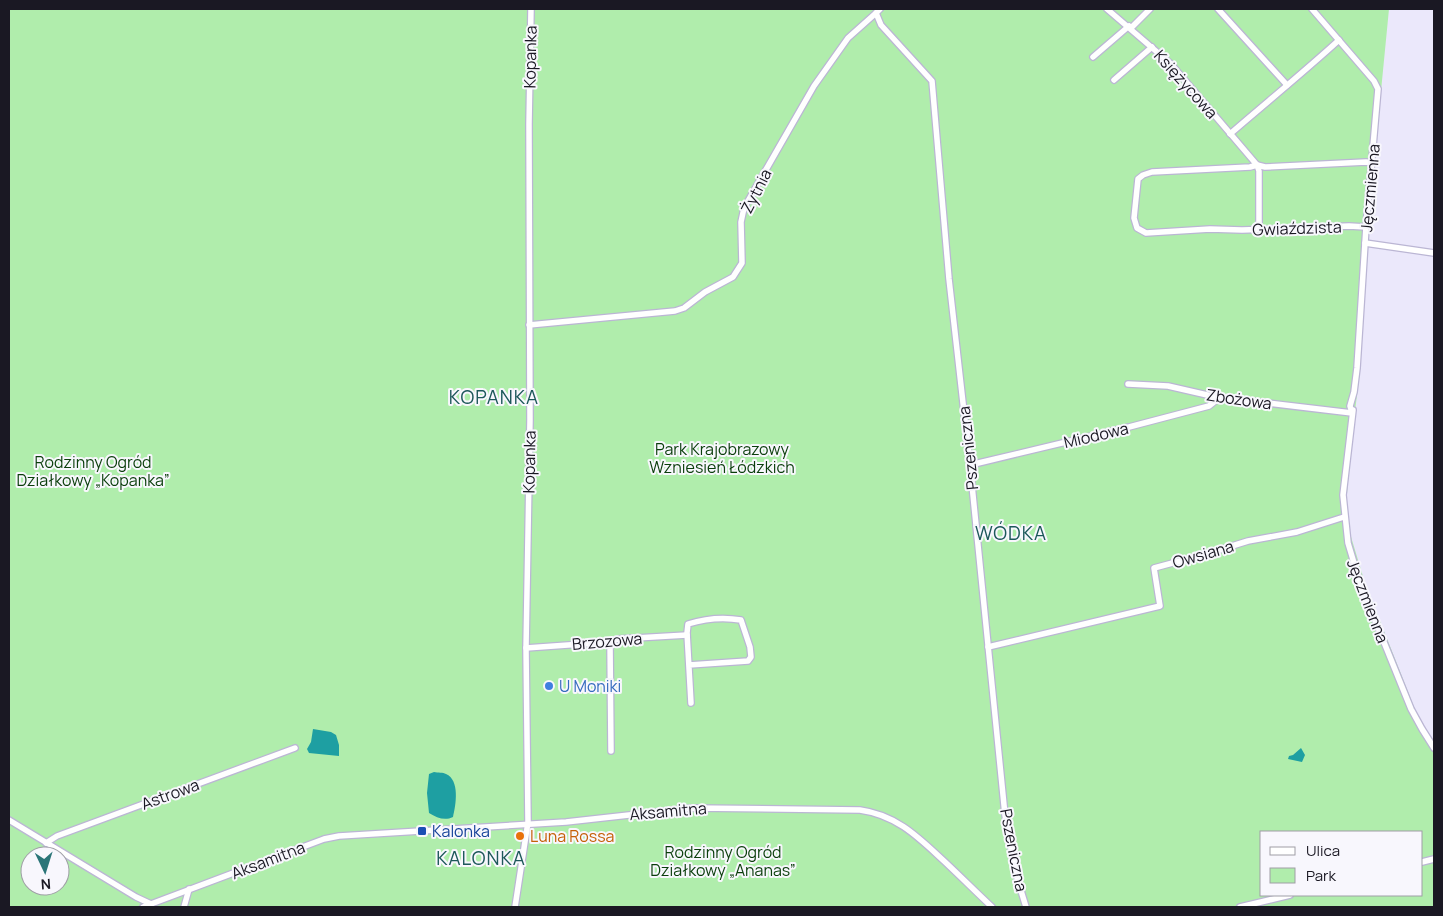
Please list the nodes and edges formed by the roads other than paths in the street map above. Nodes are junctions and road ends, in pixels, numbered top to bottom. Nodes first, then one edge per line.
1 (531, 9) edge
2 (1108, 9) edge
3 (1150, 9) edge
4 (1218, 9) edge
5 (1312, 9) edge
6 (878, 11) edge
7 (1130, 27) junction
8 (1339, 40) junction
9 (1152, 46) junction
10 (1093, 57) dead end
11 (1114, 80) dead end
12 (1287, 85) junction
13 (1230, 134) junction
14 (1373, 163) junction
15 (1257, 166) junction
16 (1366, 227) junction
17 (1259, 229) junction
18 (1365, 243) junction
19 (1434, 253) edge
20 (529, 324) junction
21 (1128, 384) dead end
22 (1216, 397) junction
23 (1352, 413) junction
24 (970, 465) junction
25 (1344, 517) junction
26 (687, 635) junction
27 (610, 642) junction
28 (988, 647) junction
29 (526, 648) junction
30 (689, 665) junction
31 (691, 703) dead end
32 (295, 748) dead end
33 (1434, 748) edge
34 (612, 751) dead end
35 (9, 820) edge
36 (527, 825) junction
37 (46, 843) junction
38 (189, 889) junction
39 (1286, 896) edge
40 (151, 904) junction
41 (143, 907) edge
42 (184, 907) edge
43 (515, 907) edge
44 (992, 907) edge
45 (1026, 907) edge
46 (1240, 907) edge

1 - 20 street, Kopanka
2 - 7 street, Księżycowa
3 - 7 street
4 - 12 street
5 - 8 street, Jęczmienna
6 - 20 street, Żytnia
6 - 24 street, Pszeniczna
7 - 9 street, Księżycowa
7 - 10 street
8 - 12 street
8 - 14 street, Jęczmienna
9 - 11 street
9 - 13 street, Księżycowa
12 - 13 street
13 - 15 street, Księżycowa
14 - 15 street
14 - 16 street, Jęczmienna
15 - 17 street
15 - 17 street, Gwiaździsta
16 - 17 street, Gwiaździsta
16 - 18 street, Jęczmienna
18 - 19 street
18 - 23 street, Jęczmienna
20 - 29 street, Kopanka
21 - 22 street, Zbożowa
22 - 23 street, Zbożowa
22 - 24 street, Miodowa
23 - 25 street, Jęczmienna
24 - 28 street, Pszeniczna
25 - 28 street, Owsiana
25 - 33 street, Jęczmienna
26 - 27 street, Brzozowa
26 - 30 street
26 - 30 street
27 - 29 street, Brzozowa
27 - 34 street
28 - 45 street, Pszeniczna
29 - 36 street, Kopanka
30 - 31 street
32 - 37 street, Astrowa
35 - 37 street
36 - 38 street, Aksamitna
36 - 43 street, Kopanka
36 - 44 street, Aksamitna
37 - 40 street
38 - 40 street, Aksamitna
38 - 42 street
39 - 46 street
40 - 41 street, Aksamitna

